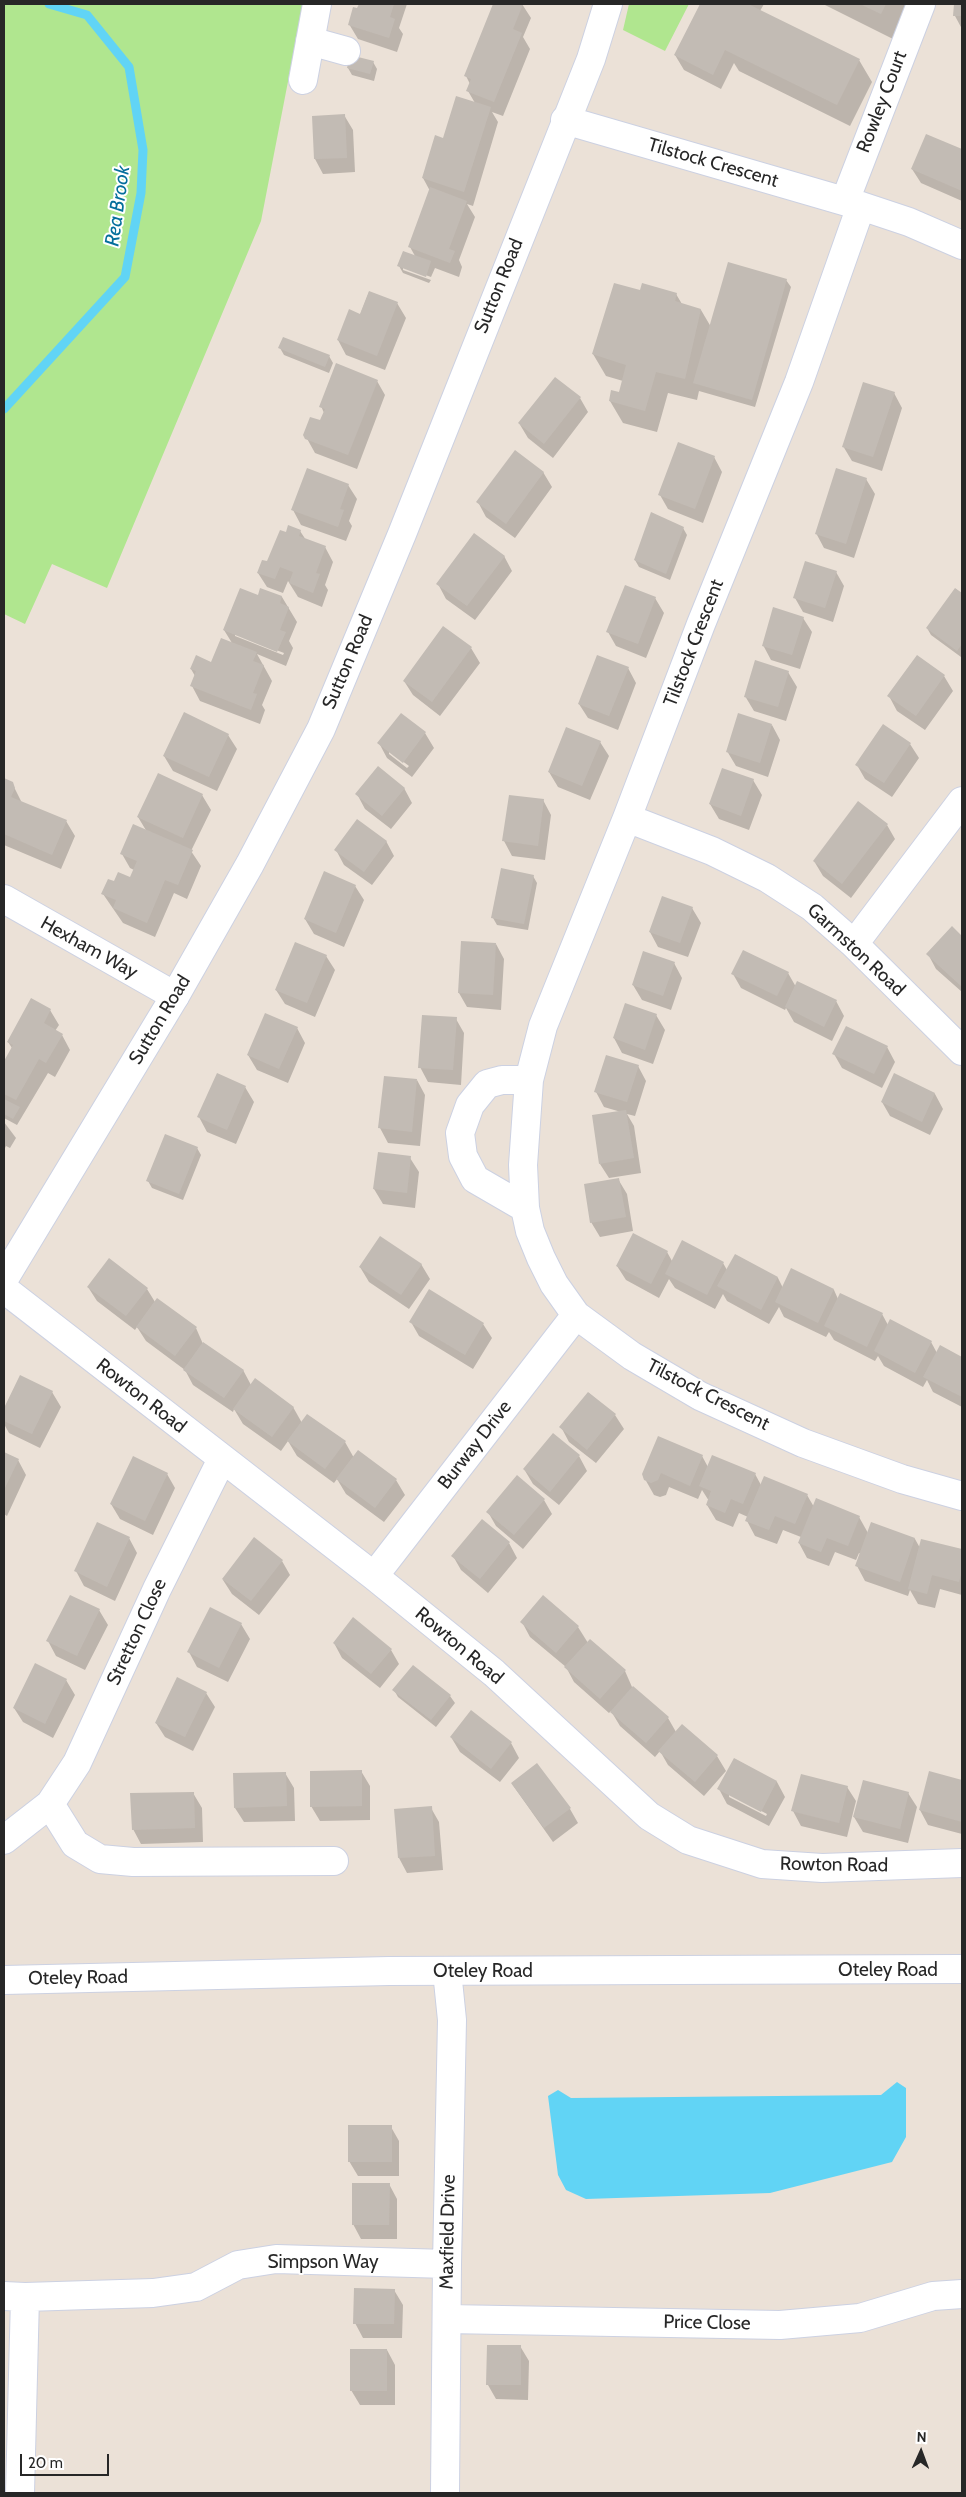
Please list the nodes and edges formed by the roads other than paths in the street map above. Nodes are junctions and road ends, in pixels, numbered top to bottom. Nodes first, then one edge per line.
1 (317, 4) edge
2 (608, 4) edge
3 (921, 4) edge
4 (310, 41) junction
5 (346, 51) dead end
6 (303, 80) dead end
7 (565, 120) junction
8 (853, 204) junction
9 (962, 245) edge
10 (962, 800) edge
11 (627, 818) junction
12 (4, 899) edge
13 (854, 944) junction
14 (175, 996) junction
15 (962, 1051) edge
16 (529, 1080) junction
17 (525, 1208) junction
18 (4, 1279) edge
19 (4, 1289) edge
20 (576, 1315) junction
21 (222, 1459) junction
22 (962, 1496) edge
23 (374, 1576) junction
24 (50, 1804) junction
25 (4, 1840) edge
26 (334, 1860) dead end
27 (962, 1864) edge
28 (962, 1970) edge
29 (447, 1971) junction
30 (4, 1980) edge
31 (447, 2264) junction
32 (962, 2294) edge
33 (14, 2297) edge
34 (448, 2319) junction
35 (20, 2493) edge
36 (445, 2493) edge

1 - 4 street
2 - 7 street, Sutton Road
3 - 8 street, Rowley Court
4 - 5 street
4 - 6 street
7 - 8 street, Tilstock Crescent
7 - 14 street, Sutton Road
8 - 9 street, Tilstock Crescent
8 - 11 street, Tilstock Crescent
10 - 13 street
11 - 13 street, Garmston Road
11 - 16 street, Tilstock Crescent
12 - 14 street, Hexham Way
13 - 15 street, Garmston Road
14 - 18 street, Sutton Road
16 - 17 street, Tilstock Crescent
16 - 17 street
17 - 20 street, Tilstock Crescent
19 - 21 street, Rowton Road
20 - 22 street, Tilstock Crescent
20 - 23 street, Burway Drive
21 - 23 street, Rowton Road
21 - 24 street, Stretton Close
23 - 27 street, Rowton Road
24 - 25 street, Stretton Close
24 - 26 street
28 - 29 street, Oteley Road
29 - 30 street, Oteley Road
29 - 31 street, Maxfield Drive
31 - 33 street, Simpson Way
31 - 34 street, Maxfield Drive
32 - 34 street, Price Close
33 - 35 street, Simpson Way
34 - 36 street, Maxfield Drive

